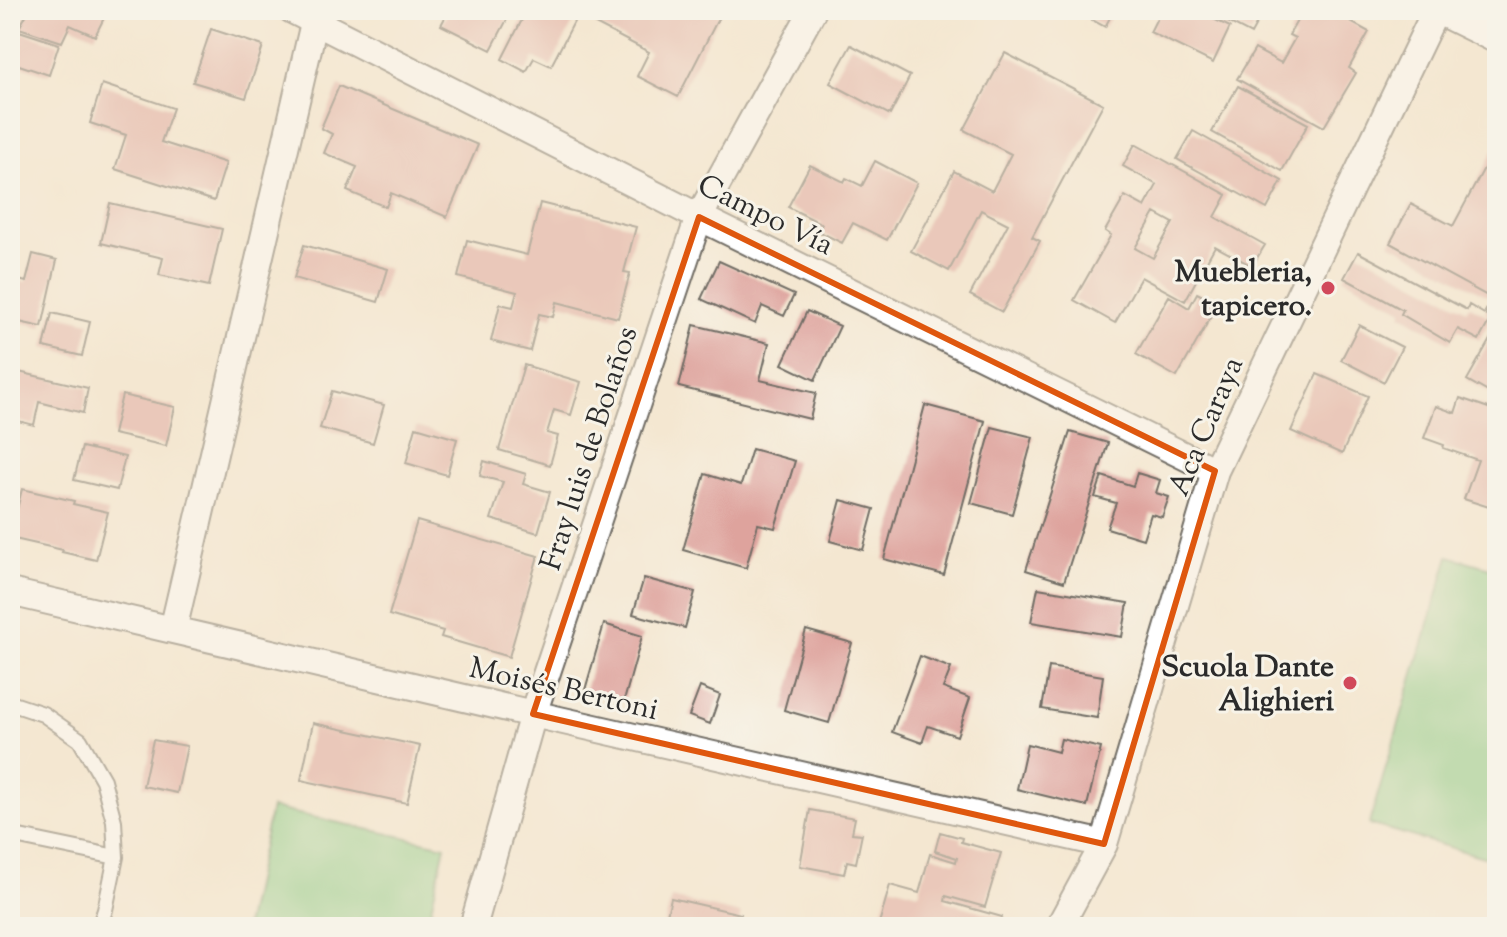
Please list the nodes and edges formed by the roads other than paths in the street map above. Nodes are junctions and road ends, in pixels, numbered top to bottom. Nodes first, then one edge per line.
1 (813, 10) edge
2 (1436, 10) edge
3 (307, 13) edge
4 (1497, 40) edge
5 (699, 217) junction
6 (1215, 471) junction
7 (10, 592) edge
8 (173, 630) junction
9 (10, 703) edge
10 (533, 714) junction
11 (10, 835) edge
12 (1104, 844) junction
13 (116, 857) junction
14 (99, 927) edge
15 (473, 927) edge
16 (1059, 927) edge

1 - 5 street, Fray luis de Bolaños
2 - 4 street
2 - 6 street, Aca Caraya
3 - 5 street, Campo Vía
3 - 8 street
5 - 6 street, Campo Vía
5 - 10 street, Fray luis de Bolaños
6 - 12 street, Aca Caraya
7 - 8 street, Moisés Bertoni
8 - 10 street, Moisés Bertoni
9 - 13 lane
10 - 12 street, Moisés Bertoni
10 - 15 street, Fray luis de Bolaños
11 - 13 lane
12 - 16 street, Aca Caraya
13 - 14 lane

